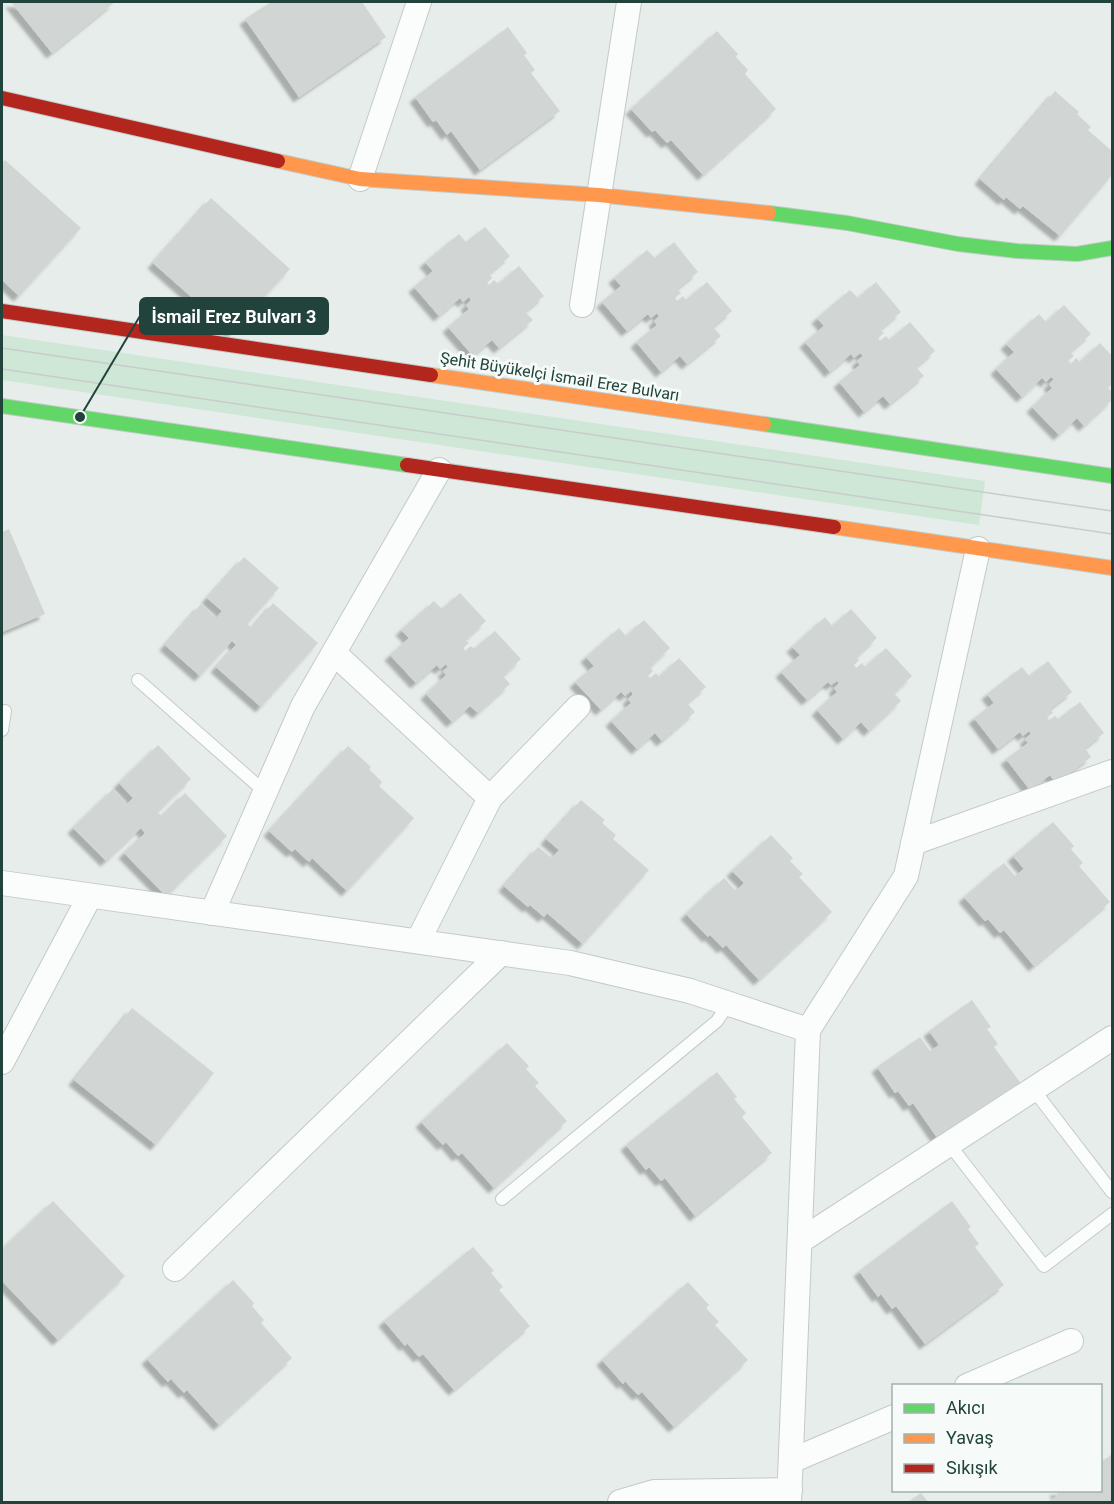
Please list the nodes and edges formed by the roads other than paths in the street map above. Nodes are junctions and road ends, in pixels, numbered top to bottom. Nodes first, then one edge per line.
1 (419, 2) edge
2 (629, 2) edge
3 (2, 98) edge
4 (360, 179) junction
5 (599, 195) junction
6 (1113, 248) edge
7 (582, 305) dead end
8 (2, 311) edge
9 (2, 406) edge
10 (439, 470) junction
11 (1113, 476) edge
12 (978, 549) junction
13 (1113, 568) edge
14 (334, 653) junction
15 (138, 680) dead end
16 (578, 707) dead end
17 (5, 711) dead end
18 (2, 730) edge
19 (1113, 772) edge
20 (265, 792) junction
21 (490, 798) junction
22 (913, 843) junction
23 (2, 883) edge
24 (90, 896) junction
25 (212, 913) junction
26 (418, 941) junction
27 (501, 952) junction
28 (729, 1003) junction
29 (808, 1030) junction
30 (1113, 1038) edge
31 (2, 1062) edge
32 (1033, 1089) junction
33 (949, 1144) junction
34 (1113, 1192) edge
35 (502, 1199) dead end
36 (1113, 1214) edge
37 (800, 1240) junction
38 (175, 1269) dead end
39 (1071, 1341) dead end
40 (972, 1384) edge
41 (892, 1418) edge
42 (791, 1461) junction
43 (789, 1496) edge
44 (620, 1503) edge

1 - 4 street
2 - 5 street
3 - 4 main road
4 - 5 main road
5 - 6 main road
5 - 7 street
8 - 11 main road, Şehit Büyükelçi İsmail Erez Bulvarı
9 - 10 main road
10 - 12 main road
10 - 14 street
12 - 13 main road
12 - 22 street
14 - 20 street
14 - 21 street
15 - 20 lane
16 - 21 street
17 - 18 lane
19 - 22 street
20 - 25 street
21 - 26 street
22 - 29 street
23 - 24 street
24 - 25 street
24 - 31 street
25 - 26 street
26 - 27 street
27 - 28 street
27 - 38 street
28 - 29 street
28 - 35 lane
29 - 37 street
30 - 32 street
32 - 33 street
32 - 34 lane
33 - 36 lane
33 - 37 street
37 - 42 street
39 - 40 street
41 - 42 street
42 - 43 street
43 - 44 street

